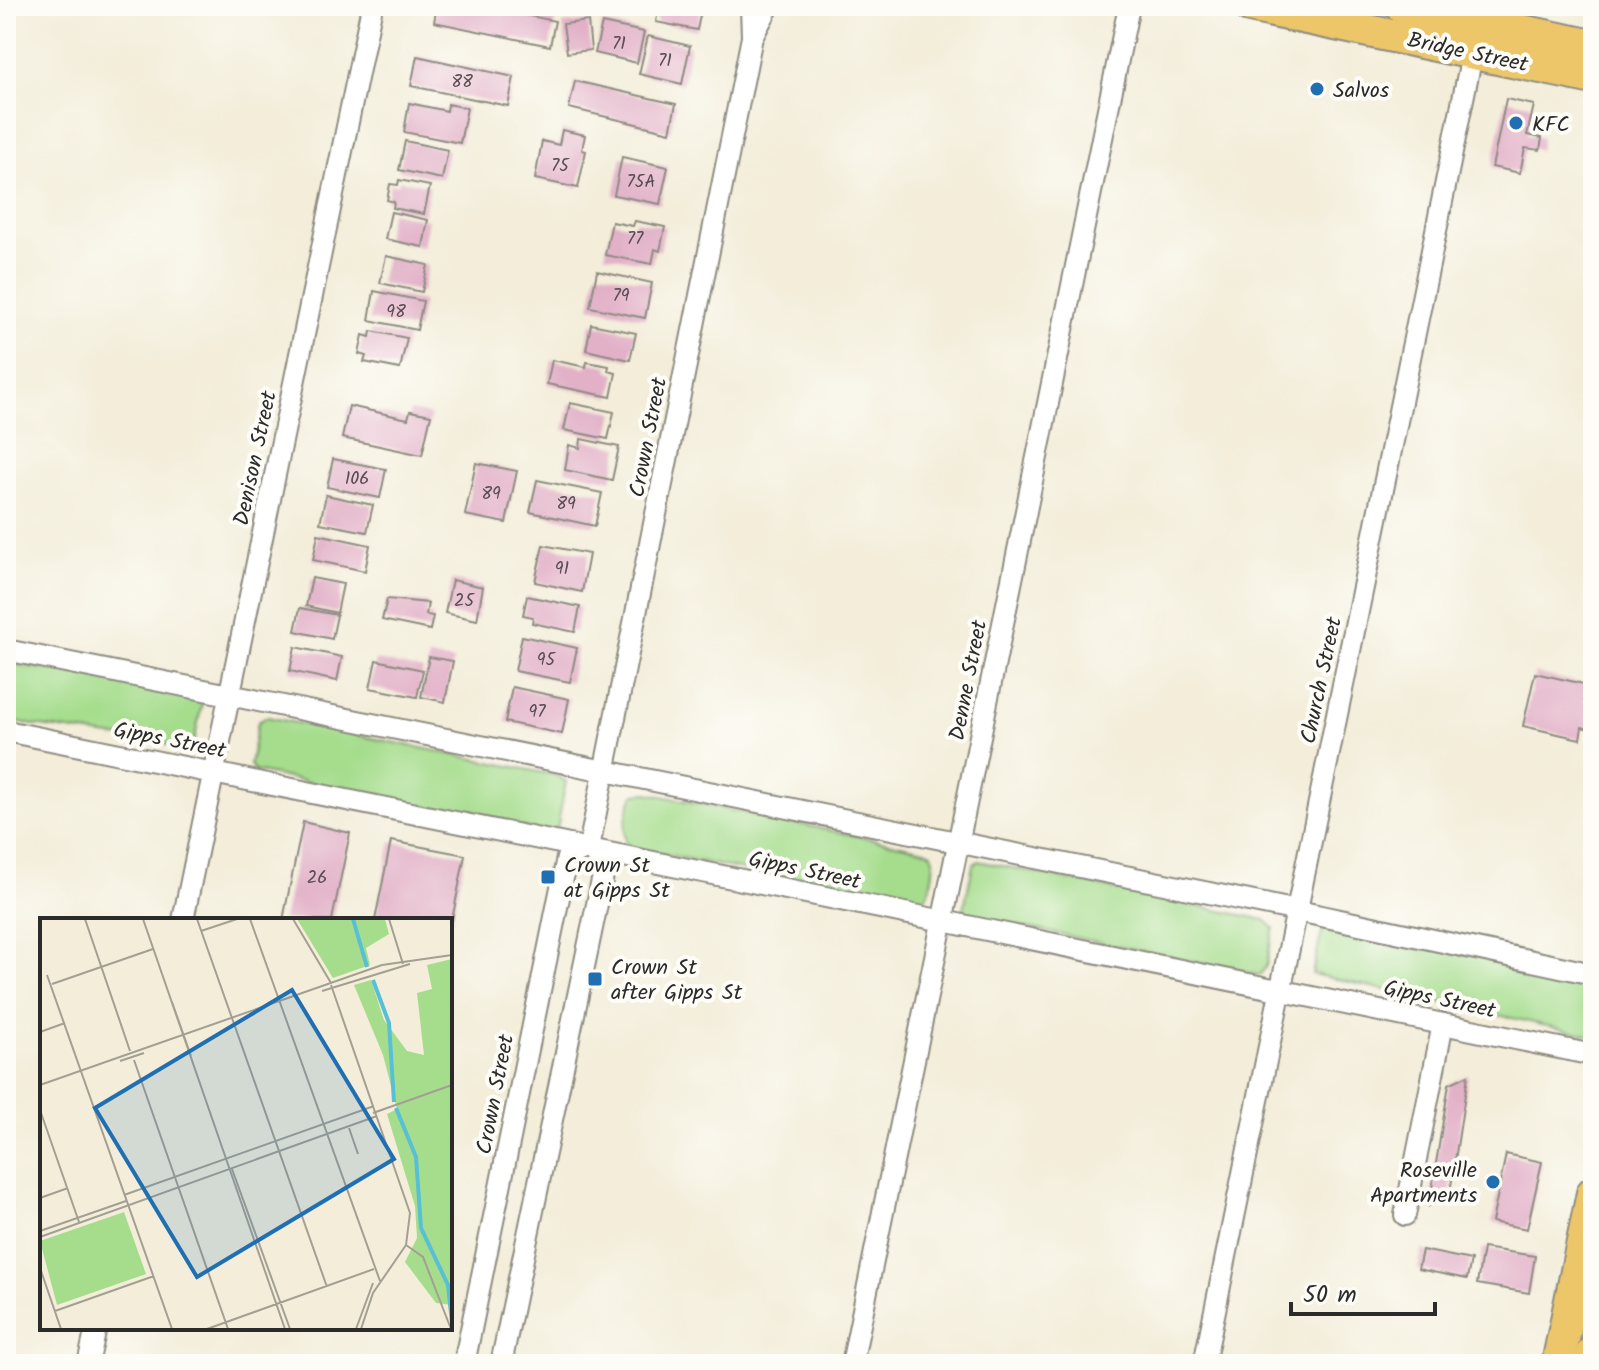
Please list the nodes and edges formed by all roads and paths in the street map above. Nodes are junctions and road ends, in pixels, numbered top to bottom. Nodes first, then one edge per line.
1 (372, 6) edge
2 (751, 6) edge
3 (769, 6) edge
4 (1129, 6) edge
5 (1249, 6) edge
6 (1402, 6) edge
7 (1478, 27) edge
8 (752, 37) junction
9 (1593, 46) edge
10 (1593, 78) edge
11 (6, 650) edge
12 (229, 698) junction
13 (6, 731) edge
14 (215, 772) junction
15 (604, 773) junction
16 (959, 844) junction
17 (589, 847) junction
18 (1298, 911) junction
19 (183, 918) edge
20 (942, 923) junction
21 (1593, 974) edge
22 (1280, 988) junction
23 (1443, 1024) junction
24 (1593, 1055) edge
25 (1593, 1193) edge
26 (1405, 1215) dead end
27 (96, 1330) edge
28 (1593, 1352) edge
29 (88, 1364) edge
30 (464, 1364) edge
31 (501, 1364) edge
32 (852, 1364) edge
33 (1204, 1364) edge
34 (1558, 1364) edge
35 (1590, 1364) edge

1 - 12 street, Denison Street
2 - 8 street, Crown Street
3 - 8 street, Crown Street
4 - 16 street, Denne Street
5 - 7 main road, Bridge Street
6 - 7 main road, Bridge Street
7 - 9 main road, Bridge Street
7 - 10 main road, Bridge Street
7 - 18 street, Church Street
8 - 15 street, Crown Street
11 - 12 street
12 - 14 street, Denison Street
12 - 15 street
13 - 14 street, Gipps Street
14 - 17 street, Gipps Street
14 - 19 street, Denison Street
15 - 16 street
15 - 17 street, Crown Street
16 - 18 street
16 - 20 street, Denne Street
17 - 20 street, Gipps Street
17 - 30 street, Crown Street
17 - 31 street
18 - 21 street
18 - 22 street, Church Street
20 - 22 street, Gipps Street
20 - 32 street, Denne Street
22 - 23 street, Gipps Street
22 - 33 street, Church Street
23 - 24 street, Gipps Street
23 - 26 street
25 - 34 main road
27 - 29 street
28 - 35 main road

